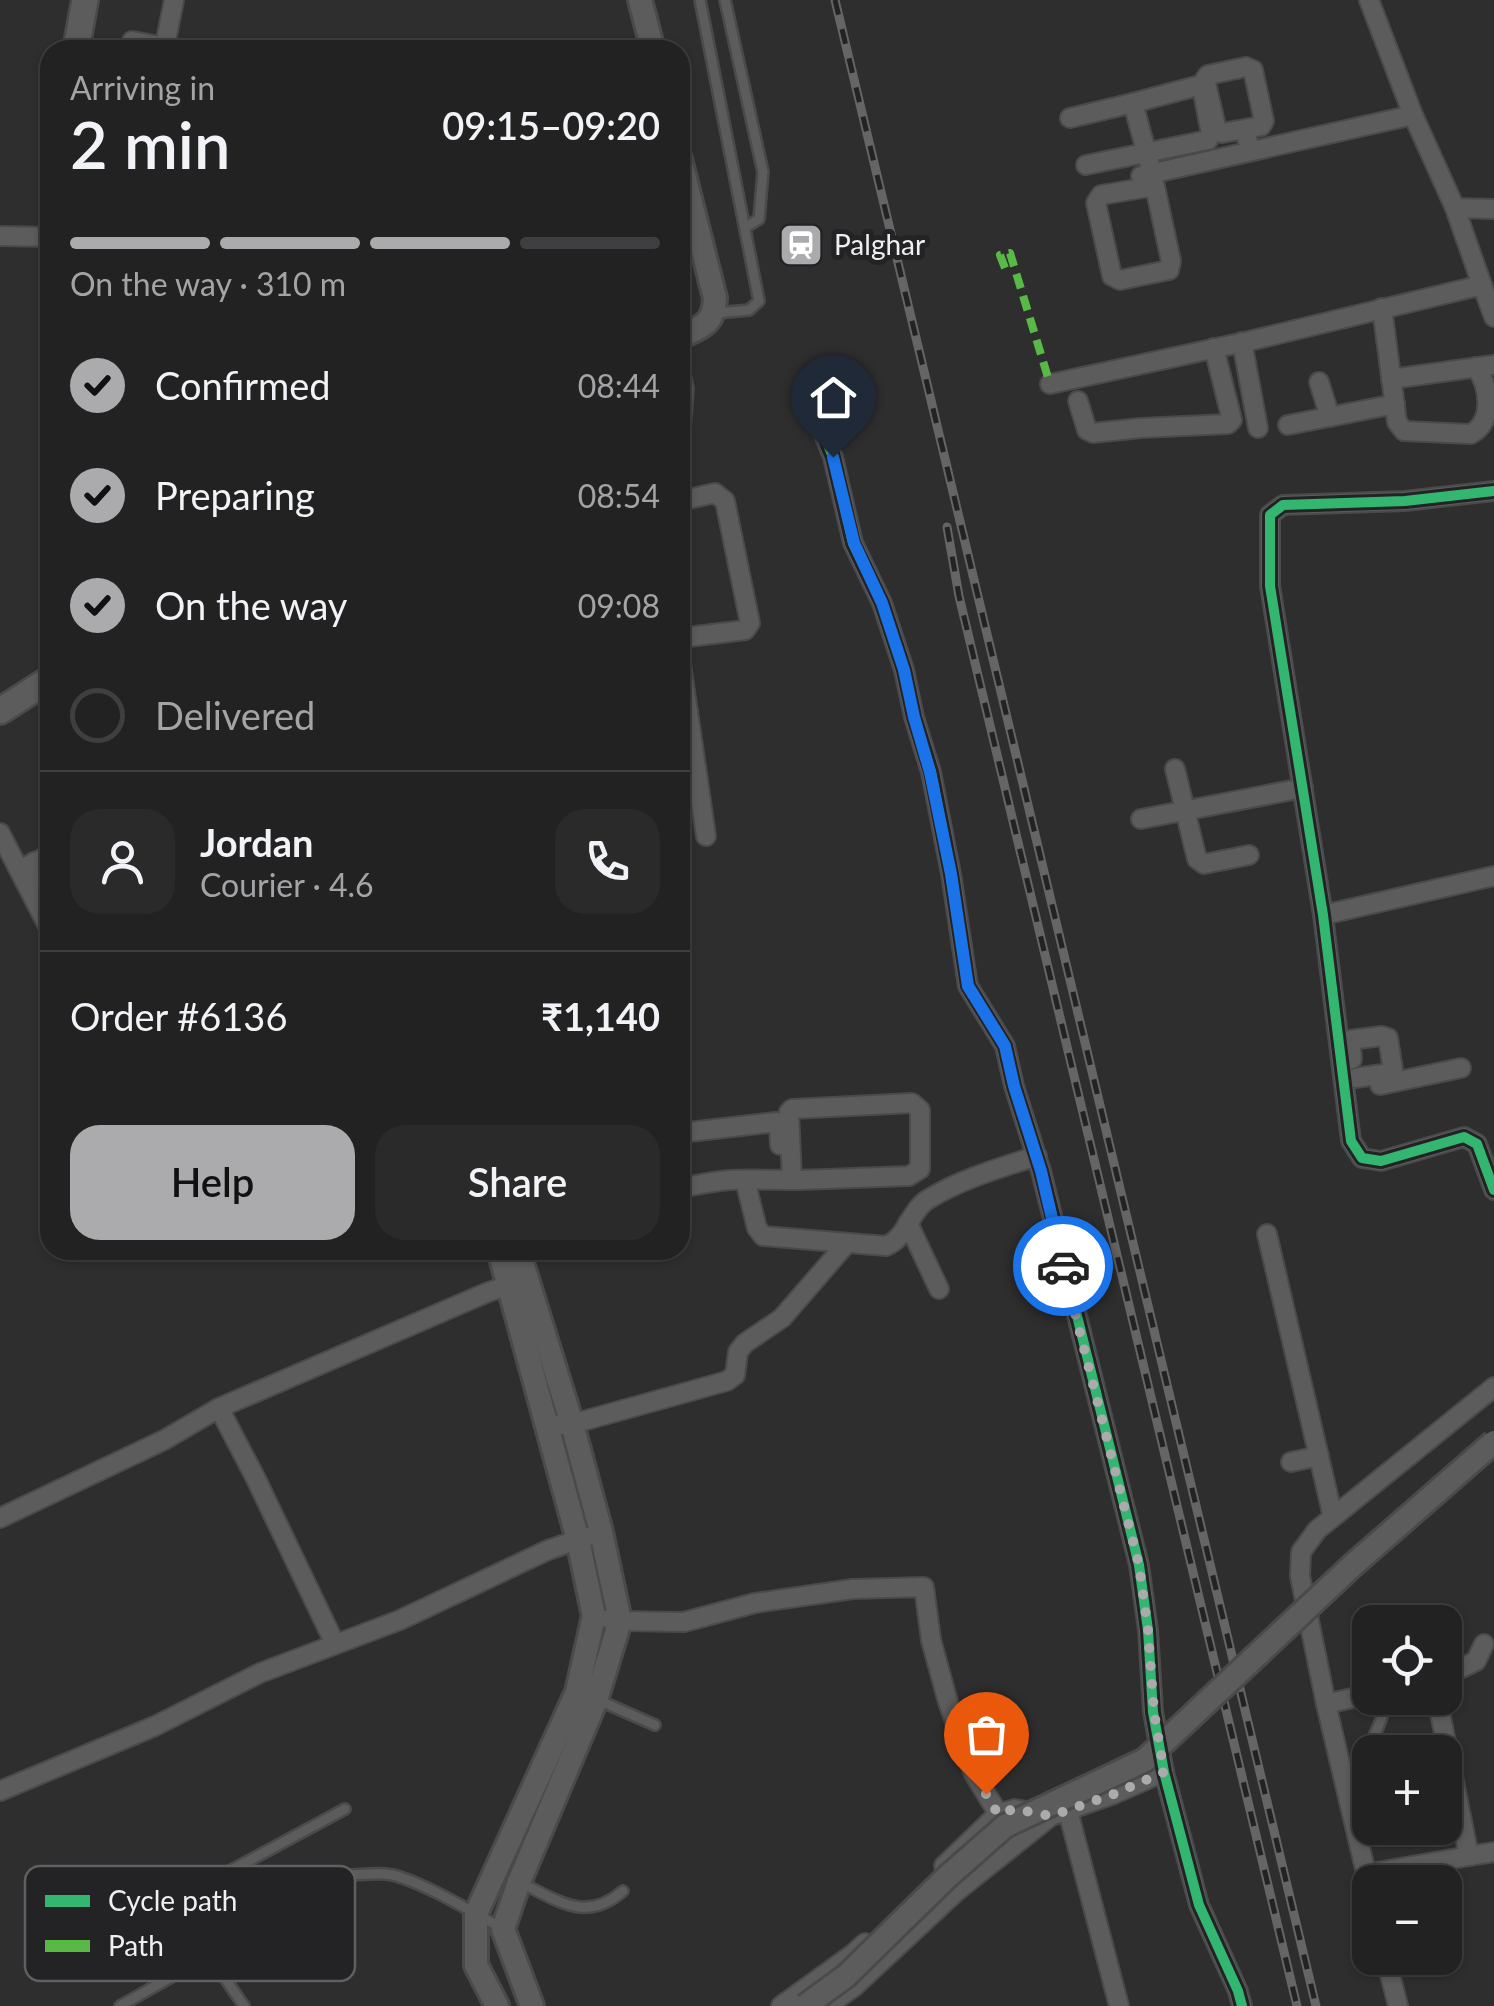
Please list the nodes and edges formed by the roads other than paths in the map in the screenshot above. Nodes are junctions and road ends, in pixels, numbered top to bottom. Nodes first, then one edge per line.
1 (85, 0) edge
2 (174, 0) edge
3 (640, 0) edge
4 (700, 0) edge
5 (725, 0) edge
6 (1369, 0) edge
7 (78, 40) edge
8 (166, 40) edge
9 (650, 40) edge
10 (1133, 102) junction
11 (1412, 115) junction
12 (1070, 118) dead end
13 (1245, 129) dead end
14 (1250, 151) junction
15 (1146, 153) junction
16 (1086, 165) dead end
17 (1153, 180) junction
18 (1087, 188) dead end
19 (690, 198) edge
20 (1454, 208) junction
21 (1494, 209) edge
22 (746, 227) junction
23 (0, 239) edge
24 (40, 240) edge
25 (1482, 285) junction
26 (1382, 308) junction
27 (714, 314) junction
28 (1494, 316) edge
29 (690, 332) edge
30 (1242, 342) junction
31 (1214, 348) junction
32 (1485, 366) edge
33 (1391, 380) junction
34 (1319, 382) dead end
35 (1050, 384) dead end
36 (806, 388) dead end
37 (1078, 401) dead end
38 (1395, 404) junction
39 (1330, 416) junction
40 (1288, 425) dead end
41 (1258, 428) dead end
42 (1494, 491) edge
43 (690, 499) edge
44 (690, 637) edge
45 (40, 685) edge
46 (0, 711) edge
47 (1175, 769) dead end
48 (690, 788) edge
49 (1303, 788) junction
50 (1185, 810) junction
51 (1141, 818) dead end
52 (0, 833) edge
53 (706, 836) dead end
54 (1249, 855) dead end
55 (34, 862) edge
56 (1494, 876) edge
57 (40, 888) edge
58 (1323, 915) junction
59 (1344, 1041) junction
60 (1462, 1068) dead end
61 (1352, 1087) junction
62 (690, 1132) edge
63 (1037, 1156) junction
64 (745, 1180) junction
65 (786, 1180) junction
66 (690, 1186) edge
67 (1494, 1190) edge
68 (908, 1223) junction
69 (1267, 1234) dead end
70 (846, 1244) junction
71 (505, 1260) edge
72 (518, 1260) edge
73 (518, 1282) junction
74 (938, 1290) dead end
75 (1494, 1388) edge
76 (219, 1408) junction
77 (572, 1424) junction
78 (546, 1426) junction
79 (1494, 1442) edge
80 (1319, 1456) junction
81 (1291, 1462) dead end
82 (1333, 1517) junction
83 (0, 1518) edge
84 (601, 1532) junction
85 (578, 1540) junction
86 (594, 1616) junction
87 (620, 1621) junction
88 (335, 1644) junction
89 (1484, 1644) dead end
90 (1462, 1667) edge
91 (587, 1696) junction
92 (1352, 1698) edge
93 (1326, 1704) junction
94 (1381, 1715) edge
95 (1440, 1715) edge
96 (655, 1724) dead end
97 (1164, 1772) junction
98 (1343, 1776) junction
99 (0, 1791) edge
100 (345, 1809) dead end
101 (998, 1814) junction
102 (1060, 1814) junction
103 (1016, 1843) junction
104 (1494, 1852) edge
105 (1469, 1856) junction
106 (1364, 1865) edge
107 (1434, 1865) edge
108 (240, 1866) edge
109 (496, 1868) junction
110 (355, 1874) edge
111 (519, 1882) junction
112 (623, 1891) dead end
113 (476, 1914) junction
114 (894, 1916) junction
115 (504, 1929) junction
116 (910, 1934) junction
117 (1390, 1975) edge
118 (164, 1981) edge
119 (227, 1981) edge
120 (120, 2006) edge
121 (244, 2006) edge
122 (497, 2006) edge
123 (532, 2006) edge
124 (781, 2006) edge
125 (805, 2006) edge
126 (827, 2006) edge
127 (1120, 2006) edge
128 (1242, 2006) edge
129 (1398, 2006) edge

1 - 7 main road
2 - 8 street
3 - 9 street
4 - 22 lane
5 - 22 lane
6 - 11 street
10 - 12 street
10 - 15 street
10 - 15 street
11 - 14 street
11 - 20 street
13 - 14 street
14 - 17 street
15 - 16 street
15 - 17 street
17 - 17 street
17 - 18 street
19 - 27 street
20 - 21 street
20 - 25 street
22 - 27 lane
23 - 24 street
25 - 26 street
25 - 28 street
26 - 30 street
26 - 33 street
27 - 29 street
30 - 31 street
30 - 41 street
31 - 35 street
31 - 37 street
32 - 33 street
32 - 38 street
33 - 38 street
34 - 39 street
36 - 63 street
38 - 39 street
39 - 40 street
42 - 49 street
43 - 44 street
45 - 46 main road
47 - 50 street
48 - 53 street
49 - 50 street
49 - 58 street
50 - 51 street
50 - 54 street
52 - 55 street
55 - 57 street
56 - 58 street
58 - 59 street
59 - 61 street
59 - 61 street
60 - 61 street
61 - 67 street
62 - 65 street
63 - 68 street
63 - 97 street
64 - 65 street
64 - 66 street
64 - 70 street
65 - 65 street
68 - 70 street
68 - 74 street
69 - 80 street
70 - 77 street
71 - 73 street
72 - 73 street
73 - 76 street
73 - 77 street
73 - 78 street
75 - 82 street
76 - 83 street
76 - 88 street
77 - 78 street
77 - 84 street
78 - 85 street
79 - 125 street, bridge
80 - 81 street
80 - 82 street
82 - 93 street
84 - 85 street
84 - 87 street
85 - 86 street
85 - 88 street
86 - 87 street
86 - 91 street
87 - 91 street
87 - 101 street
88 - 99 street
89 - 90 street
91 - 96 lane
91 - 109 street
91 - 111 street
92 - 93 street
93 - 98 street
94 - 98 lane
95 - 105 street
97 - 102 street
97 - 128 street
98 - 106 street
100 - 108 lane
101 - 102 street
101 - 103 street
101 - 114 street
102 - 103 street
102 - 127 street
103 - 116 street
104 - 105 street
105 - 107 street
109 - 111 lane
109 - 113 street
110 - 113 lane
111 - 112 lane
111 - 115 street
113 - 115 lane
113 - 122 street
114 - 116 street
114 - 124 street
115 - 123 street
116 - 126 street
117 - 129 street
118 - 120 lane
119 - 121 lane

